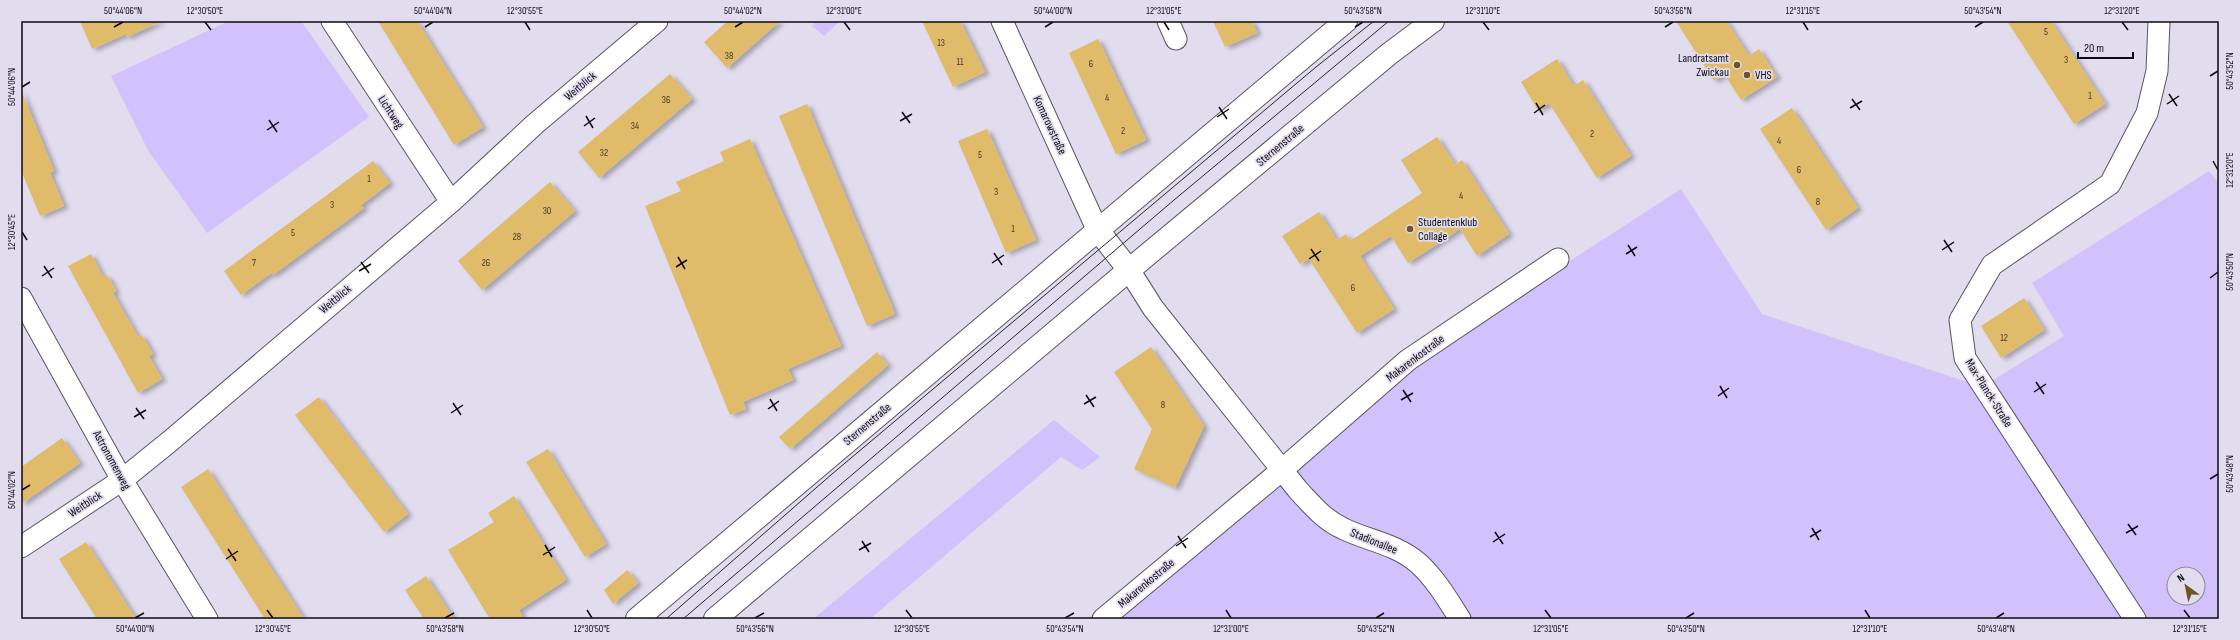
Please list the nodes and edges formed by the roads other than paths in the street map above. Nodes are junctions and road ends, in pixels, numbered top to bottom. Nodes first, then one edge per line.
1 (332, 21) edge
2 (657, 21) edge
3 (1002, 21) edge
4 (1346, 21) edge
5 (1433, 21) edge
6 (2159, 21) edge
7 (450, 202) junction
8 (1097, 229) junction
9 (1558, 259) dead end
10 (1128, 270) junction
11 (21, 298) edge
12 (1282, 470) junction
13 (122, 480) junction
14 (21, 547) edge
15 (207, 619) edge
16 (638, 619) edge
17 (715, 619) edge
18 (1103, 619) edge
19 (1460, 619) edge
20 (2135, 619) edge

1 - 7 street, Lichtweg
2 - 7 street, Weitblick
3 - 8 street, Komarowstraße
4 - 8 street, Sternenstraße
5 - 10 street, Sternenstraße
6 - 20 street, Max-Planck-Straße
7 - 13 street, Weitblick
8 - 10 street
8 - 16 street, Sternenstraße
9 - 12 street, Makarenkostraße
10 - 12 street
10 - 17 street, Sternenstraße
11 - 13 street, Astronomenweg
12 - 18 street, Makarenkostraße
12 - 19 street, Stadionallee
13 - 14 street, Weitblick
13 - 15 street, Astronomenweg

